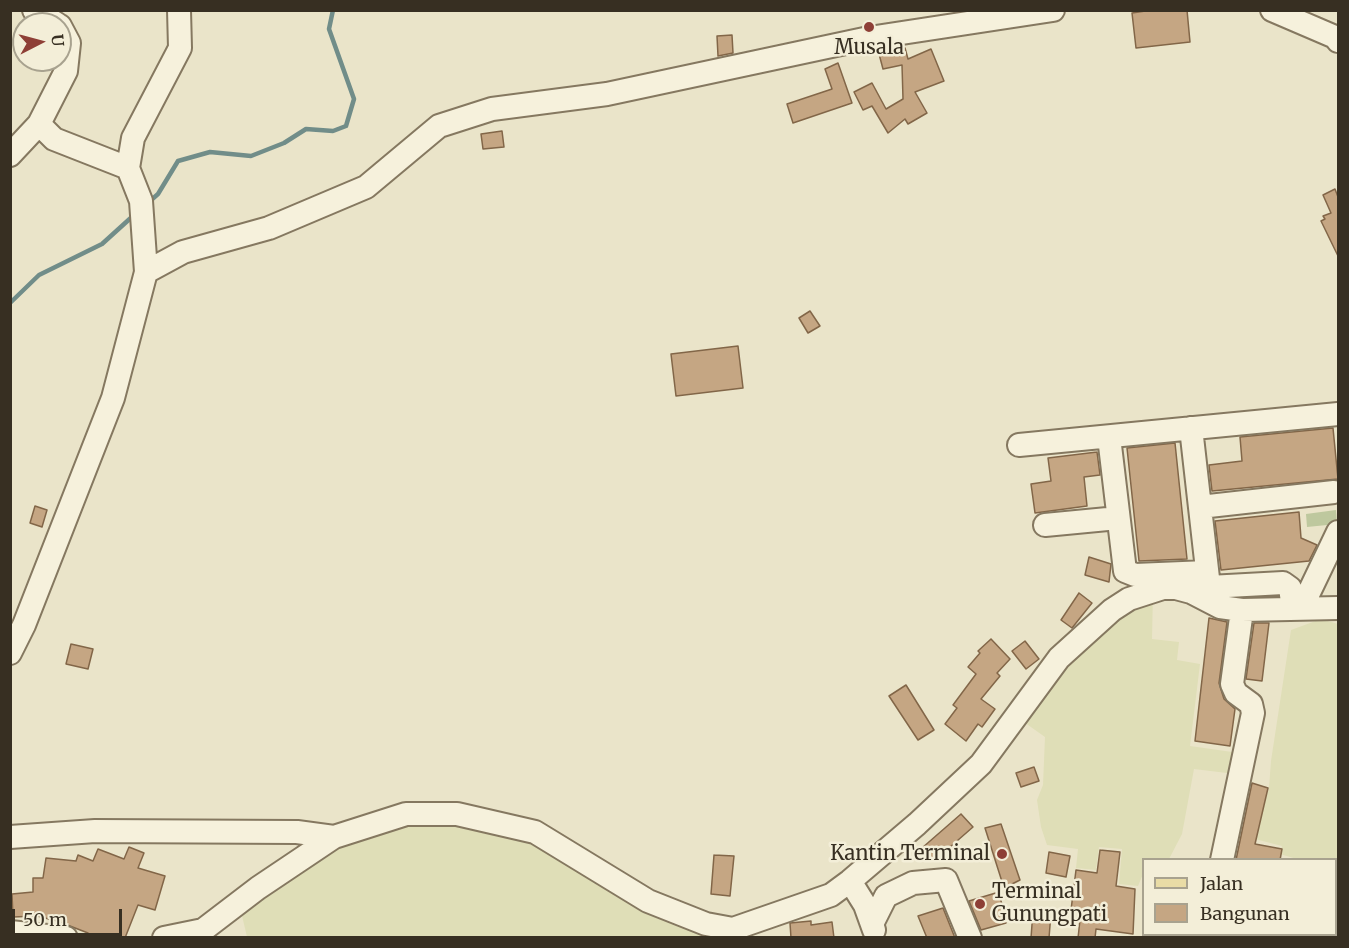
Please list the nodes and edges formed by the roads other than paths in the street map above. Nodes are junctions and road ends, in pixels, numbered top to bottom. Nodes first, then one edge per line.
1 (179, 10) edge
2 (1053, 10) edge
3 (1272, 10) edge
4 (1338, 41) edge
5 (65, 72) edge
6 (39, 124) junction
7 (10, 155) edge
8 (128, 168) junction
9 (146, 272) junction
10 (1338, 414) edge
11 (1191, 428) junction
12 (1109, 436) junction
13 (1019, 445) dead end
14 (1334, 492) dead end
15 (1200, 507) junction
16 (1118, 518) junction
17 (1045, 525) dead end
18 (1338, 532) edge
19 (1207, 572) junction
20 (1298, 608) junction
21 (1338, 608) edge
22 (1242, 610) junction
23 (10, 653) edge
24 (10, 837) edge
25 (334, 837) junction
26 (1222, 858) edge
27 (850, 881) junction
28 (874, 931) edge
29 (10, 932) edge
30 (203, 934) edge
31 (66, 938) edge
32 (164, 938) edge
33 (970, 938) edge

1 - 8 street
2 - 9 street
3 - 4 street
5 - 6 street
6 - 7 street
6 - 8 street
8 - 9 street
9 - 23 street
10 - 11 street
11 - 12 street
11 - 15 street
12 - 13 street
12 - 16 street
14 - 15 street
15 - 19 street
16 - 17 street
16 - 19 street
18 - 20 street
19 - 20 street
20 - 21 street
20 - 22 street
22 - 26 street
22 - 27 street
24 - 25 street
25 - 27 street
25 - 30 street
27 - 28 street
28 - 33 street
29 - 31 street
30 - 32 street

